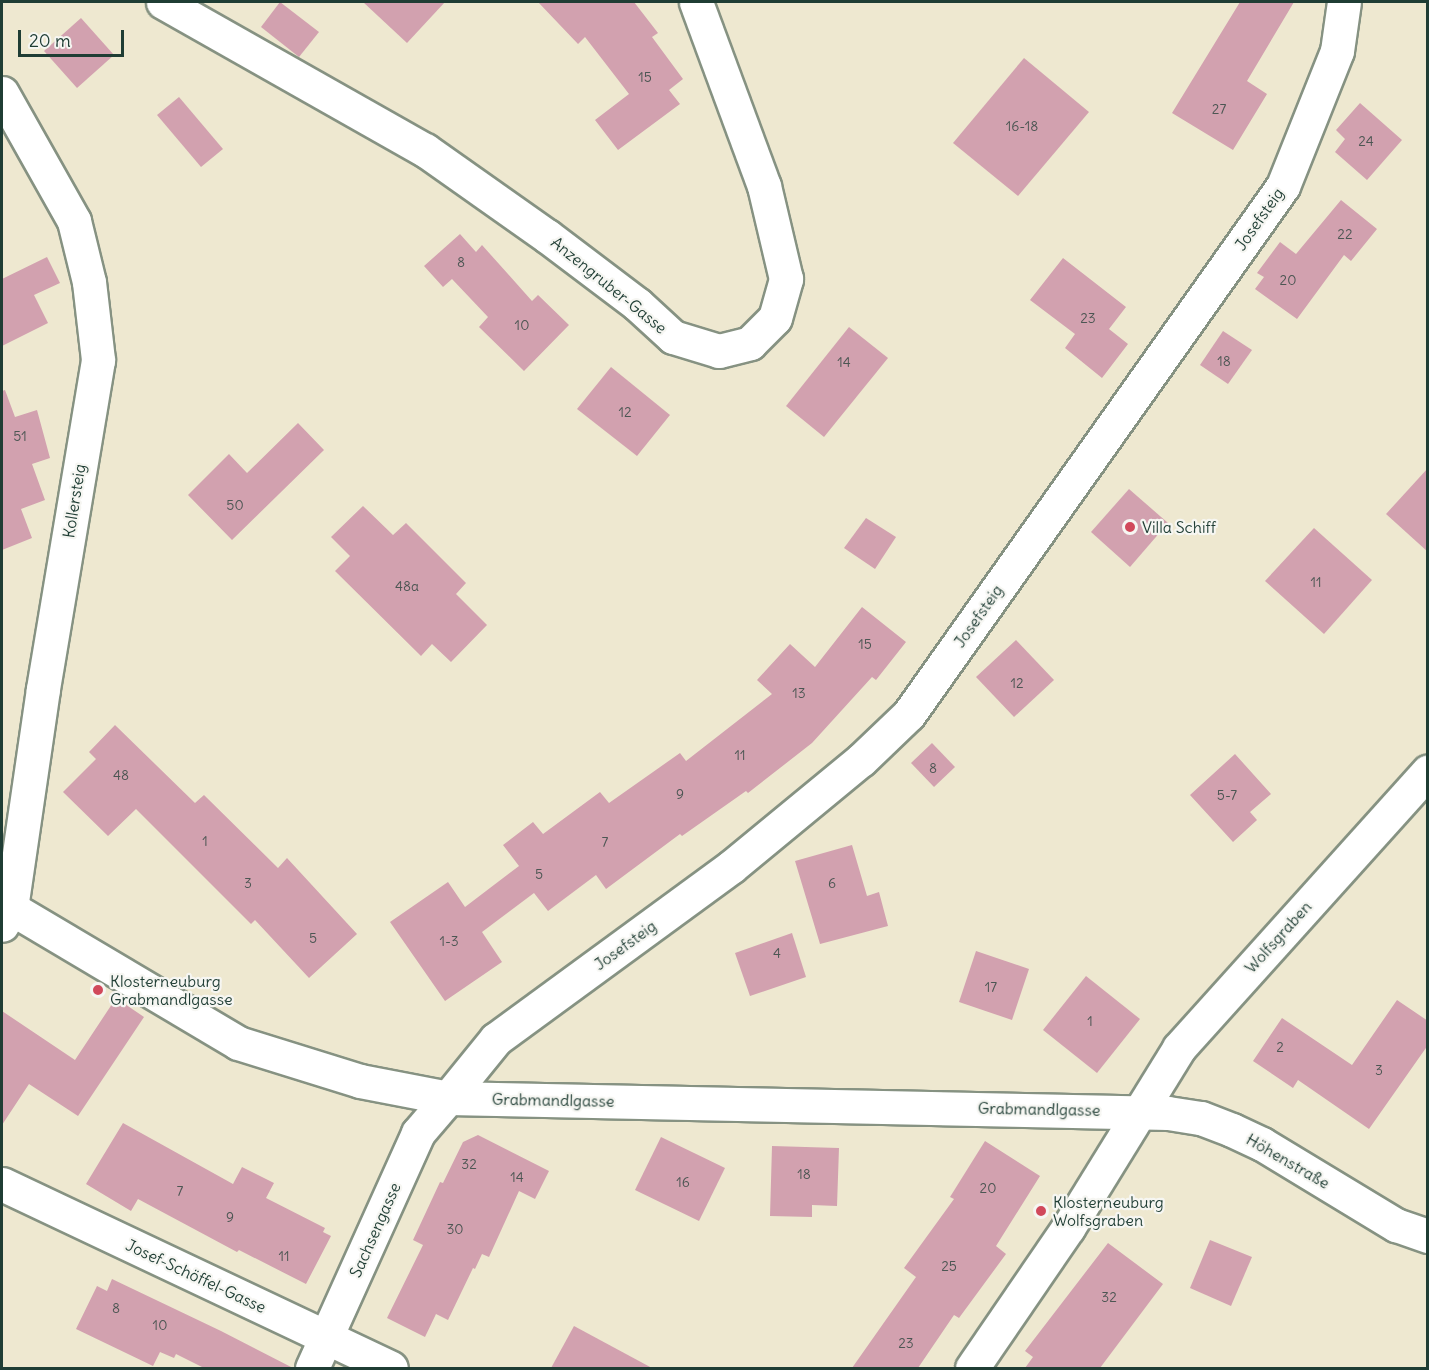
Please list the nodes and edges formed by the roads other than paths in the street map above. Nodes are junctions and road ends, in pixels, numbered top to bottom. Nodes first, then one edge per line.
1 (163, 2) edge
2 (696, 2) edge
3 (1344, 2) edge
4 (2, 93) edge
5 (1428, 771) edge
6 (6, 917) edge
7 (448, 1098) junction
8 (1139, 1111) junction
9 (2, 1184) edge
10 (1428, 1236) edge
11 (327, 1337) junction
12 (312, 1368) edge
13 (391, 1368) edge
14 (972, 1368) edge

1 - 2 street, Anzengruber-Gasse
3 - 7 street, Josefsteig
4 - 6 street, Kollersteig
5 - 8 street, Wolfsgraben
6 - 7 street, Grabmandlgasse
7 - 8 street, Grabmandlgasse
7 - 11 street, Sachsengasse
8 - 10 street, Höhenstraße
8 - 14 street, Wolfsgraben
9 - 11 street, Josef-Schöffel-Gasse
11 - 12 street, Sachsengasse
11 - 13 street, Josef-Schöffel-Gasse

